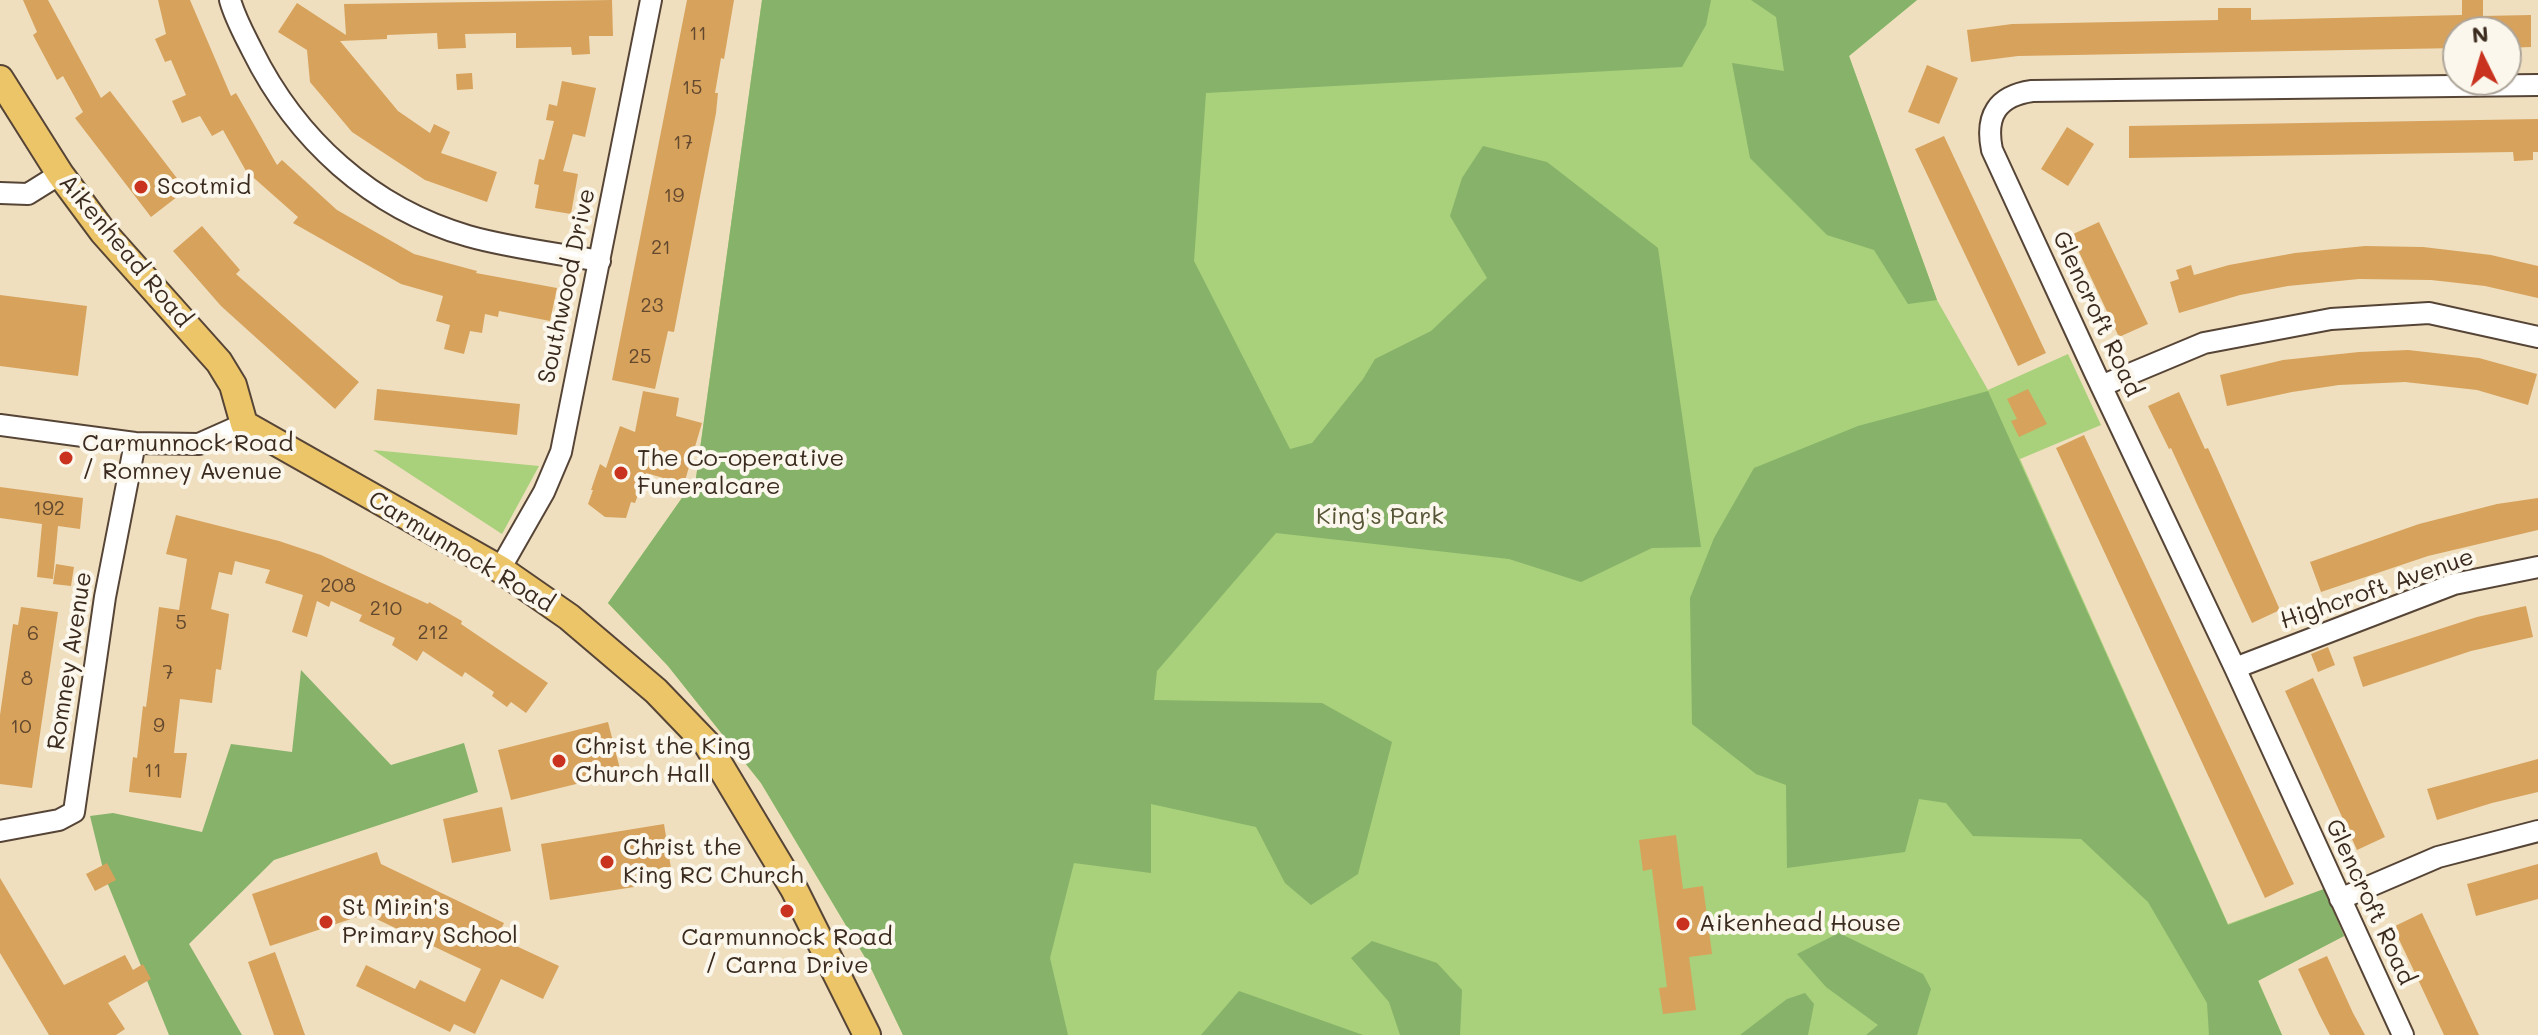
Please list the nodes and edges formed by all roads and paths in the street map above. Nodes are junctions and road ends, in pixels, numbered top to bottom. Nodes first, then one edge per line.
1 (230, 0) edge
2 (651, 0) edge
3 (0, 79) edge
4 (2538, 85) edge
5 (60, 174) junction
6 (0, 193) edge
7 (600, 261) junction
8 (2538, 337) edge
9 (2101, 386) junction
10 (244, 424) junction
11 (0, 425) edge
12 (135, 443) junction
13 (2538, 567) edge
14 (500, 569) junction
15 (2235, 668) junction
16 (0, 831) edge
17 (2538, 831) edge
18 (2340, 899) junction
19 (867, 1035) edge
20 (2403, 1035) edge

1 - 7 street
2 - 7 street, Southwood Drive
3 - 5 main road, Aikenhead Road
4 - 9 street, Glencroft Road
5 - 6 street
5 - 10 main road, Aikenhead Road
7 - 14 street, Southwood Drive
8 - 9 street
9 - 15 street, Glencroft Road
10 - 12 street
10 - 14 main road, Carmunnock Road
11 - 12 street
12 - 16 street, Romney Avenue
13 - 15 street, Highcroft Avenue
14 - 19 main road, Carmunnock Road
15 - 18 street, Glencroft Road
17 - 18 street
18 - 20 street, Glencroft Road

